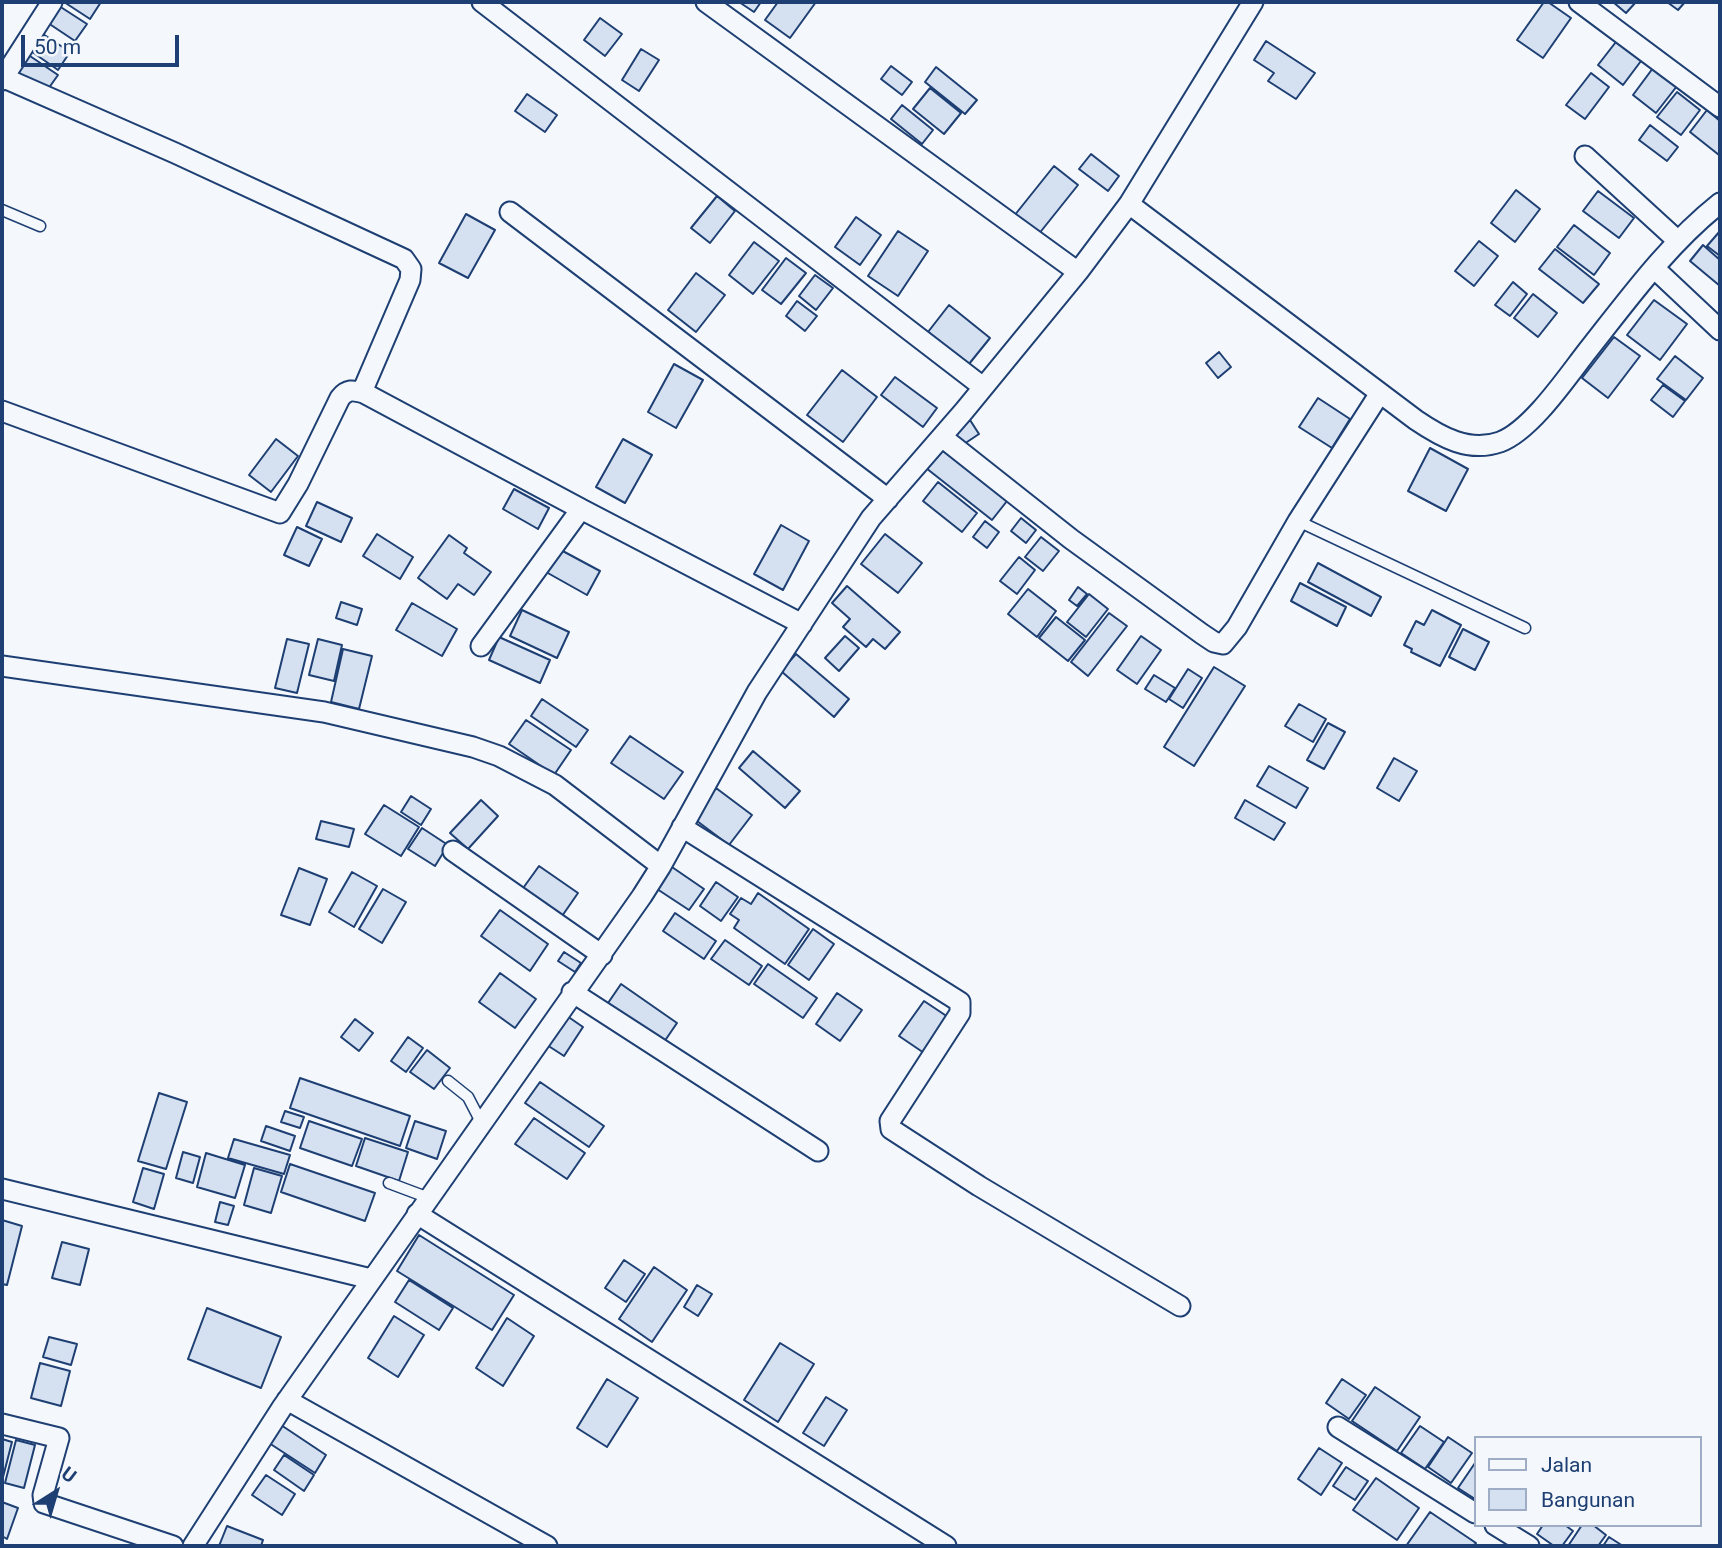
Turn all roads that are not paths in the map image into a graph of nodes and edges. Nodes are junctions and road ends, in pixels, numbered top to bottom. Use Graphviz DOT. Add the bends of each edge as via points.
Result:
graph roads {
  1 [pos="52,2"];
  2 [pos="482,2"];
  3 [pos="706,2"];
  4 [pos="1253,2"];
  5 [pos="1580,2"];
  6 [pos="2,78"];
  7 [pos="1720,107"];
  8 [pos="1585,156"];
  9 [pos="1720,203"];
  10 [pos="1129,204"];
  11 [pos="2,210"];
  12 [pos="510,212"];
  13 [pos="40,226"];
  14 [pos="1678,241"];
  15 [pos="1654,268"];
  16 [pos="1078,272"];
  17 [pos="1720,330"];
  18 [pos="983,387"];
  19 [pos="362,392"];
  20 [pos="1380,393"];
  21 [pos="2,411"];
  22 [pos="942,437"];
  23 [pos="888,499"];
  24 [pos="581,509"];
  25 [pos="1298,521"];
  26 [pos="802,624"];
  27 [pos="1525,628"];
  28 [pos="481,646"];
  29 [pos="2,666"];
  30 [pos="682,827"];
  31 [pos="453,851"];
  32 [pos="661,866"];
  33 [pos="602,955"];
  34 [pos="572,992"];
  35 [pos="448,1081"];
  36 [pos="481,1122"];
  37 [pos="818,1151"];
  38 [pos="389,1183"];
  39 [pos="2,1189"];
  40 [pos="429,1198"];
  41 [pos="417,1214"];
  42 [pos="371,1279"];
  43 [pos="1180,1306"];
  44 [pos="287,1400"];
  45 [pos="2,1424"];
  46 [pos="1338,1427"];
  47 [pos="1474,1512"];
  48 [pos="1498,1527"];
  49 [pos="173,1546"];
  50 [pos="192,1546"];
  51 [pos="547,1546"];
  52 [pos="946,1546"];
  53 [pos="1529,1546"];
  1 -- 6 [label="street"];
  2 -- 18 [label="street"];
  3 -- 16 [label="street"];
  4 -- 10 [label="street"];
  5 -- 7 [label="street"];
  6 -- 19 [label="street" via="404,260 411,270 410,280"];
  8 -- 14 [label="street"];
  9 -- 14 [label="street"];
  10 -- 16 [label="street"];
  10 -- 20 [label="street"];
  11 -- 13 [label="lane"];
  12 -- 23 [label="street"];
  14 -- 15 [label="street"];
  15 -- 17 [label="street"];
  15 -- 20 [label="street" via="1557,389 1519,432 1502,441 1477,445 1451,441"];
  16 -- 18 [label="street"];
  18 -- 22 [label="street"];
  19 -- 21 [label="street" via="347,391 340,398 280,513"];
  19 -- 24 [label="street"];
  20 -- 25 [label="street"];
  22 -- 23 [label="street"];
  22 -- 25 [label="street" via="1071,539 1219,644 1237,627"];
  23 -- 26 [label="street" via="870,518"];
  24 -- 26 [label="street"];
  24 -- 28 [label="street"];
  25 -- 27 [label="lane"];
  26 -- 30 [label="street" via="757,692"];
  29 -- 32 [label="street" via="324,712 473,747 555,785"];
  30 -- 32 [label="street"];
  30 -- 43 [label="street" via="960,1002 960,1013 894,1115 891,1129"];
  31 -- 33 [label="street"];
  32 -- 33 [label="street"];
  33 -- 34 [label="street"];
  34 -- 36 [label="street"];
  34 -- 37 [label="street"];
  35 -- 36 [label="lane" via="468,1097"];
  36 -- 40 [label="street"];
  38 -- 40 [label="lane"];
  39 -- 42 [label="street"];
  40 -- 41 [label="street"];
  41 -- 42 [label="street"];
  41 -- 52 [label="street"];
  42 -- 44 [label="street"];
  44 -- 50 [label="street"];
  44 -- 51 [label="street"];
  45 -- 49 [label="street" via="59,1438 44,1503"];
  46 -- 47 [label="street"];
  48 -- 53 [label="street"];
}
